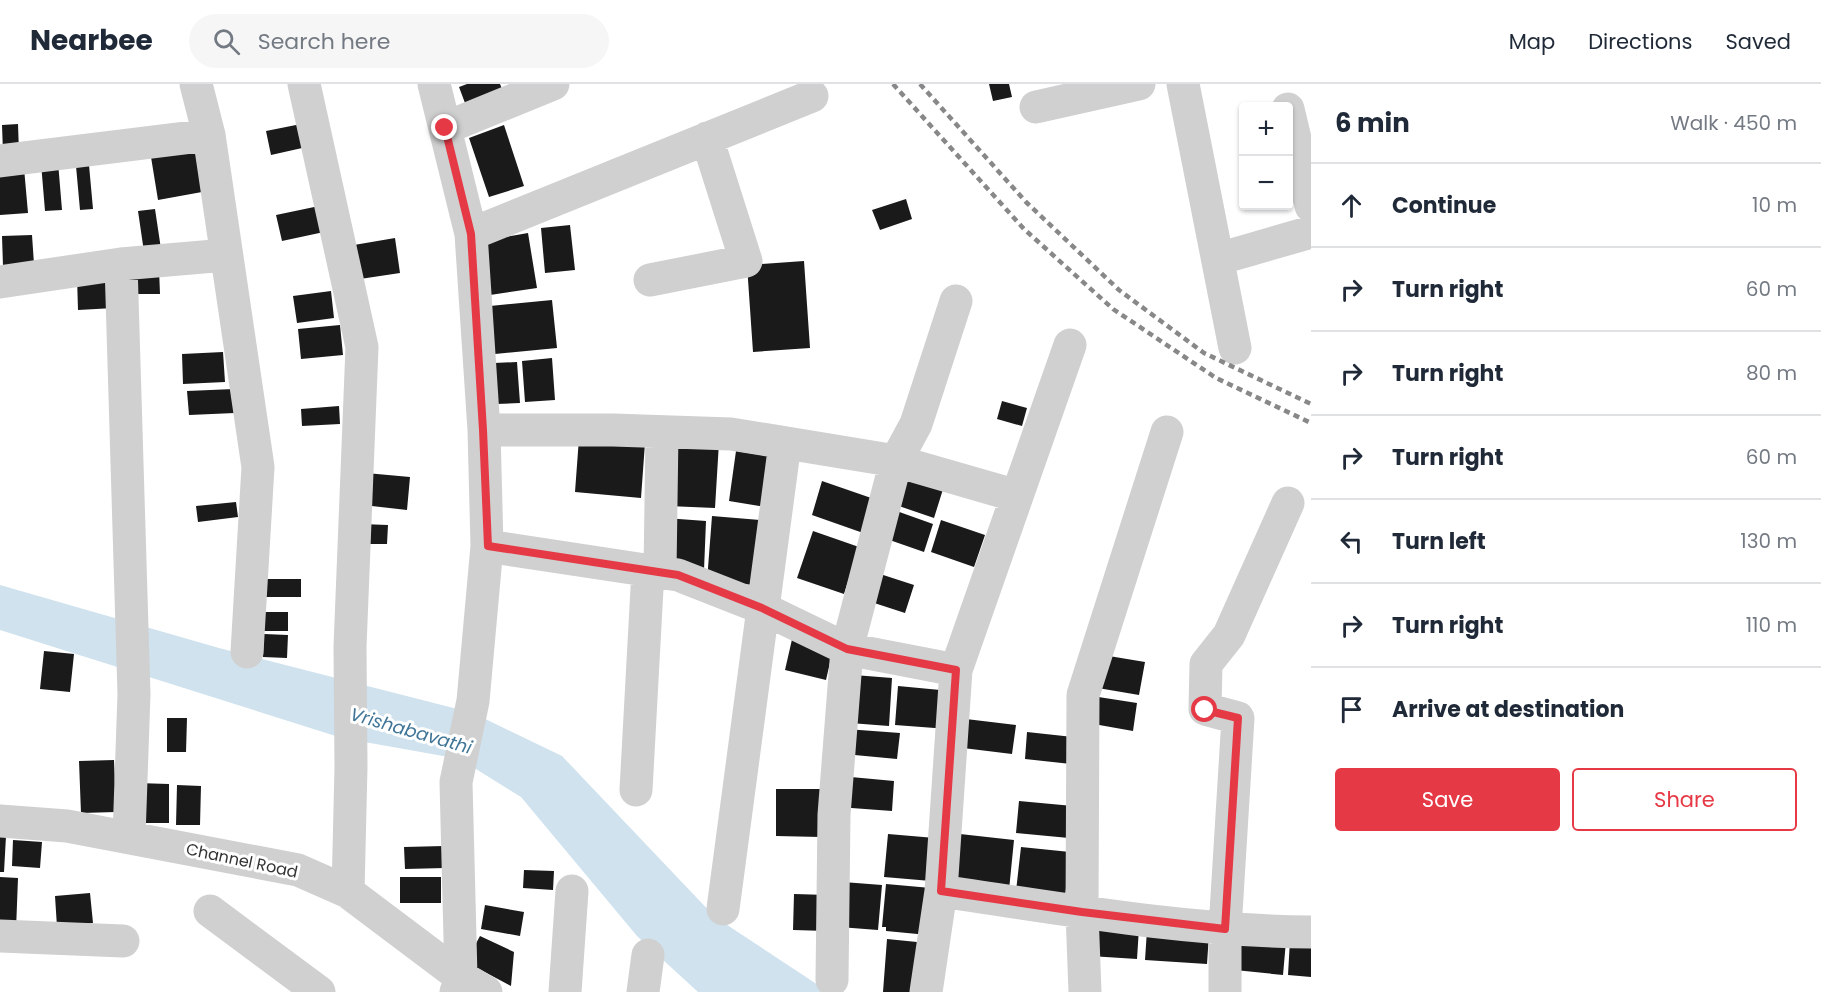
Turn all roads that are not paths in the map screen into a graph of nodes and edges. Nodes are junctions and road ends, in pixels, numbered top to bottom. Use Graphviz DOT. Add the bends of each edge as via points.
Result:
graph roads {
  1 [pos="196,84"];
  2 [pos="304,84"];
  3 [pos="434,84"];
  4 [pos="553,84"];
  5 [pos="1183,84"];
  6 [pos="1283,84"];
  7 [pos="1119,86"];
  8 [pos="812,96"];
  9 [pos="1287,102"];
  10 [pos="1036,107"];
  11 [pos="445,128"];
  12 [pos="1293,129"];
  13 [pos="209,135"];
  14 [pos="707,138"];
  15 [pos="0,161"];
  16 [pos="1311,206"];
  17 [pos="1311,232"];
  18 [pos="471,234"];
  19 [pos="226,255"];
  20 [pos="1218,259"];
  21 [pos="121,264"];
  22 [pos="650,280"];
  23 [pos="0,282"];
  24 [pos="956,301"];
  25 [pos="1070,345"];
  26 [pos="1235,348"];
  27 [pos="483,430"];
  28 [pos="662,432"];
  29 [pos="1167,432"];
  30 [pos="785,443"];
  31 [pos="896,461"];
  32 [pos="1017,496"];
  33 [pos="1288,503"];
  34 [pos="488,546"];
  35 [pos="654,571"];
  36 [pos="762,608"];
  37 [pos="847,649"];
  38 [pos="247,652"];
  39 [pos="956,670"];
  40 [pos="636,790"];
  41 [pos="0,821"];
  42 [pos="129,837"];
  43 [pos="572,891"];
  44 [pos="941,891"];
  45 [pos="348,892"];
  46 [pos="723,909"];
  47 [pos="210,911"];
  48 [pos="1082,912"];
  49 [pos="1225,929"];
  50 [pos="1311,932"];
  51 [pos="0,936"];
  52 [pos="123,941"];
  53 [pos="648,955"];
  54 [pos="832,980"];
  55 [pos="468,987"];
  56 [pos="319,992"];
  57 [pos="564,992"];
  58 [pos="643,992"];
  59 [pos="926,992"];
  60 [pos="1085,992"];
  61 [pos="1225,992"];
  1 -- 13 [label="street"];
  2 -- 45 [label="street" via="362,347 350,647"];
  3 -- 11 [label="street"];
  4 -- 11 [label="street"];
  5 -- 20 [label="street"];
  6 -- 9 [label="street"];
  7 -- 10 [label="street"];
  8 -- 14 [label="street"];
  11 -- 18 [label="street"];
  12 -- 16 [label="street"];
  13 -- 15 [label="street"];
  13 -- 19 [label="street"];
  14 -- 18 [label="street"];
  14 -- 22 [label="street" via="746,261"];
  17 -- 20 [label="street"];
  18 -- 27 [label="street"];
  19 -- 21 [label="street"];
  19 -- 38 [label="street" via="258,467"];
  20 -- 26 [label="street"];
  21 -- 23 [label="street"];
  21 -- 42 [label="street" via="134,694"];
  24 -- 31 [label="street" via="916,424"];
  25 -- 32 [label="street"];
  27 -- 28 [label="street"];
  27 -- 34 [label="street"];
  28 -- 30 [label="street" via="731,434"];
  28 -- 35 [label="street"];
  29 -- 48 [label="street" via="1083,695"];
  30 -- 31 [label="street"];
  30 -- 36 [label="street"];
  31 -- 32 [label="street"];
  31 -- 37 [label="street"];
  32 -- 39 [label="street"];
  33 -- 49 [label="street" via="1229,635 1206,664 1205,710 1238,718"];
  34 -- 35 [label="street"];
  34 -- 55 [label="street" via="473,700 456,782"];
  35 -- 36 [label="street" via="678,575"];
  35 -- 40 [label="street"];
  36 -- 37 [label="street"];
  36 -- 46 [label="street"];
  37 -- 39 [label="street"];
  37 -- 54 [label="street" via="834,815"];
  39 -- 44 [label="street"];
  41 -- 42 [label="street, Channel Road" via="67,826"];
  42 -- 45 [label="street, Channel Road" via="298,870"];
  43 -- 57 [label="street"];
  44 -- 48 [label="street"];
  44 -- 59 [label="street"];
  45 -- 55 [label="street, Channel Road"];
  47 -- 56 [label="street"];
  48 -- 49 [label="street"];
  48 -- 60 [label="street"];
  49 -- 50 [label="street"];
  49 -- 61 [label="street"];
  51 -- 52 [label="street"];
  53 -- 58 [label="street"];
}
